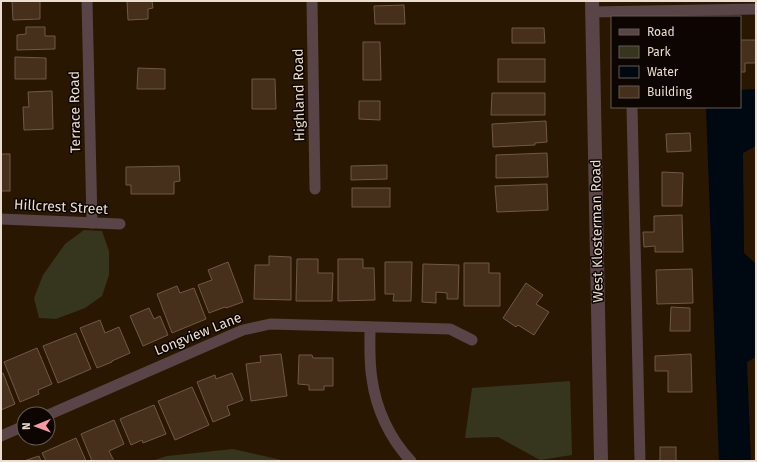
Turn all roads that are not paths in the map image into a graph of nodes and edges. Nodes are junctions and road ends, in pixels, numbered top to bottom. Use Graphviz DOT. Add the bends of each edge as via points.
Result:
graph roads {
  1 [pos="87,1"];
  2 [pos="312,1"];
  3 [pos="592,7"];
  4 [pos="756,9"];
  5 [pos="630,14"];
  6 [pos="632,108"];
  7 [pos="316,189"];
  8 [pos="1,219"];
  9 [pos="92,223"];
  10 [pos="120,224"];
  11 [pos="370,327"];
  12 [pos="472,340"];
  13 [pos="56,412"];
  14 [pos="16,429"];
  15 [pos="1,436"];
  16 [pos="411,461"];
  17 [pos="601,461"];
  18 [pos="640,461"];
  1 -- 9 [label="street, Terrace Road"];
  2 -- 7 [label="street, Highland Road"];
  3 -- 5 [label="street"];
  3 -- 17 [label="street, West Klosterman Road"];
  4 -- 5 [label="street"];
  6 -- 18 [label="street"];
  8 -- 9 [label="street, Hillcrest Street"];
  9 -- 10 [label="street, Hillcrest Street"];
  11 -- 12 [label="street, Longview Lane" via="450,329"];
  11 -- 13 [label="street, Longview Lane" via="270,324 243,330"];
  11 -- 16 [label="street" via="370,368 377,402 393,438"];
  14 -- 15 [label="street"];
}
